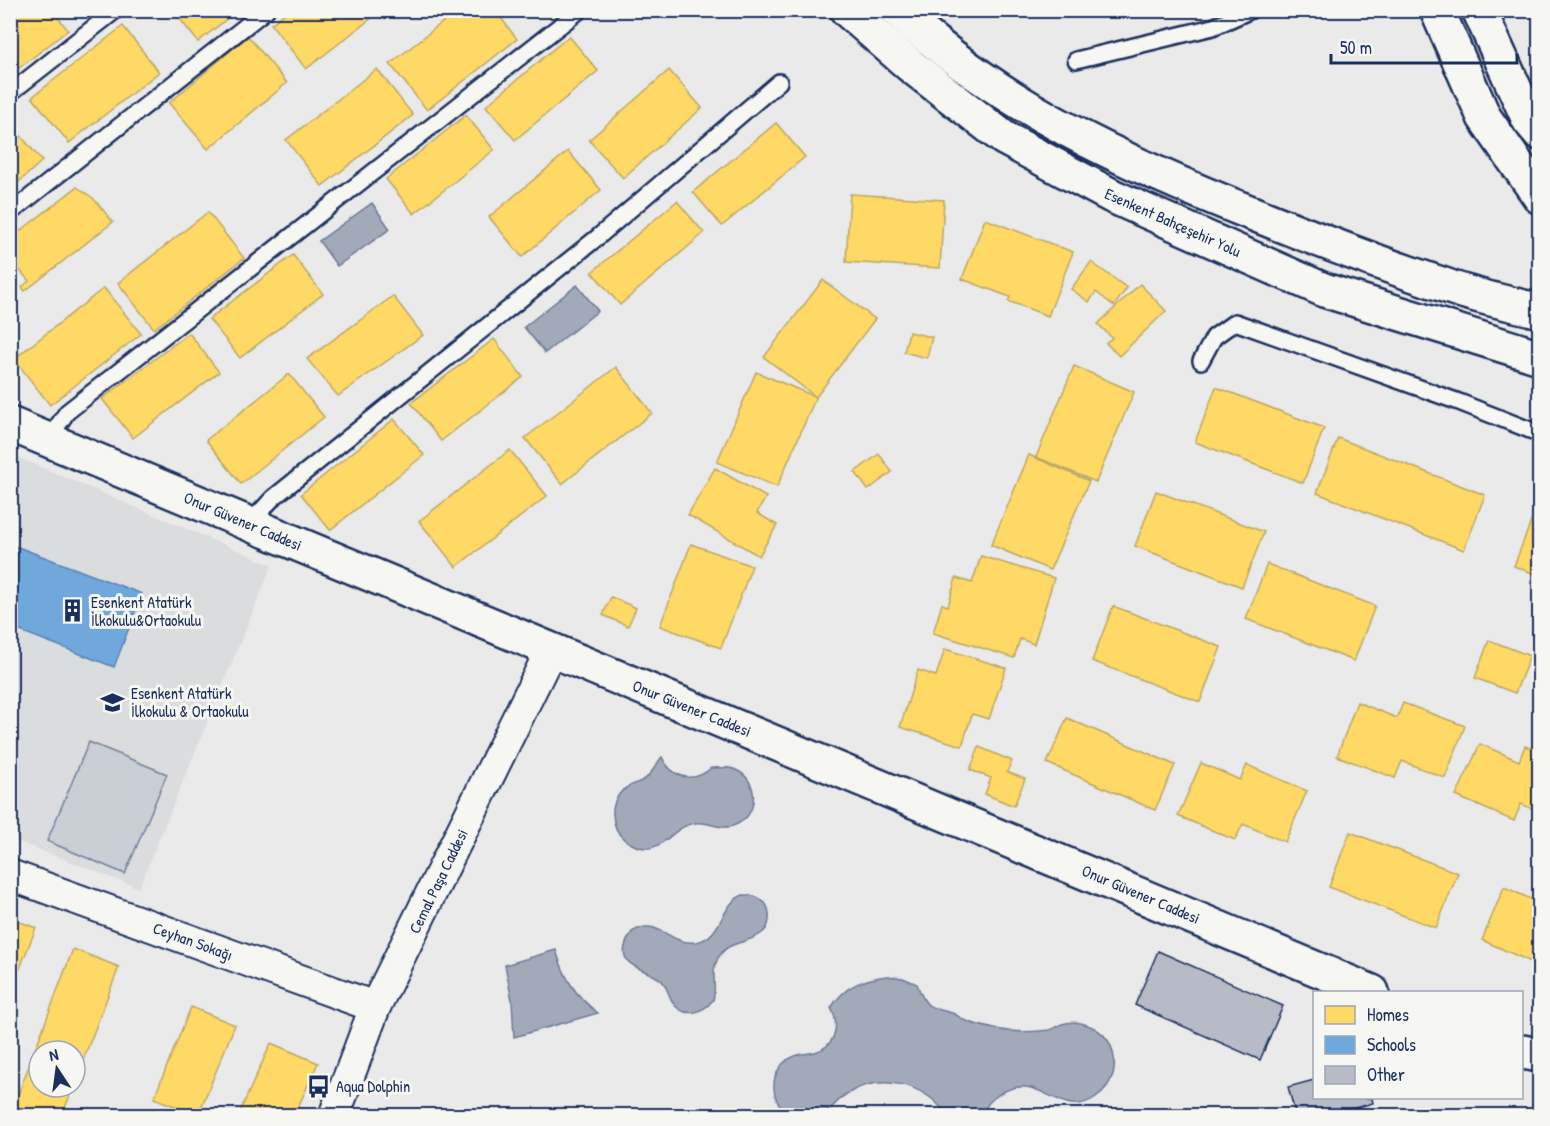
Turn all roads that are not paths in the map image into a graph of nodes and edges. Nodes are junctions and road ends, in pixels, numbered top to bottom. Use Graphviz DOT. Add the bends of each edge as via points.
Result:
graph roads {
  1 [pos="116,10"];
  2 [pos="266,10"];
  3 [pos="580,10"];
  4 [pos="847,10"];
  5 [pos="897,10"];
  6 [pos="1251,10"];
  7 [pos="1437,10"];
  8 [pos="1479,10"];
  9 [pos="1076,60"];
  10 [pos="779,82"];
  11 [pos="10,93"];
  12 [pos="1539,133"];
  13 [pos="1539,197"];
  14 [pos="10,213"];
  15 [pos="1539,311"];
  16 [pos="1539,357"];
  17 [pos="1201,361"];
  18 [pos="10,424"];
  19 [pos="1539,434"];
  20 [pos="48,440"];
  21 [pos="249,524"];
  22 [pos="551,650"];
  23 [pos="10,875"];
  24 [pos="1367,991"];
  25 [pos="375,1007"];
  26 [pos="1523,1052"];
  27 [pos="1539,1055"];
  28 [pos="334,1116"];
  1 -- 11 [label="lane"];
  2 -- 14 [label="lane"];
  3 -- 20 [label="lane" via="68,412"];
  4 -- 16 [label="main road, Esenkent Bahçeşehir Yolu" via="1004,138 1112,196 1324,290"];
  5 -- 15 [label="main road" via="987,83 1066,131 1197,192 1295,230 1449,287"];
  6 -- 9 [label="lane" via="1213,27"];
  7 -- 13 [label="main road" via="1484,117"];
  8 -- 12 [label="main road" via="1529,120"];
  10 -- 21 [label="lane" via="598,237 273,498"];
  17 -- 19 [label="lane" via="1214,337 1235,322"];
  18 -- 20 [label="main road, Onur Güvener Caddesi"];
  20 -- 21 [label="main road, Onur Güvener Caddesi"];
  21 -- 22 [label="main road, Onur Güvener Caddesi"];
  22 -- 24 [label="main road, Onur Güvener Caddesi" via="976,824"];
  22 -- 25 [label="street, Cemal Paşa Caddesi"];
  23 -- 25 [label="street, Ceyhan Sokağı"];
  25 -- 28 [label="street, Cemal Paşa Caddesi"];
  26 -- 27 [label="main road"];
}
